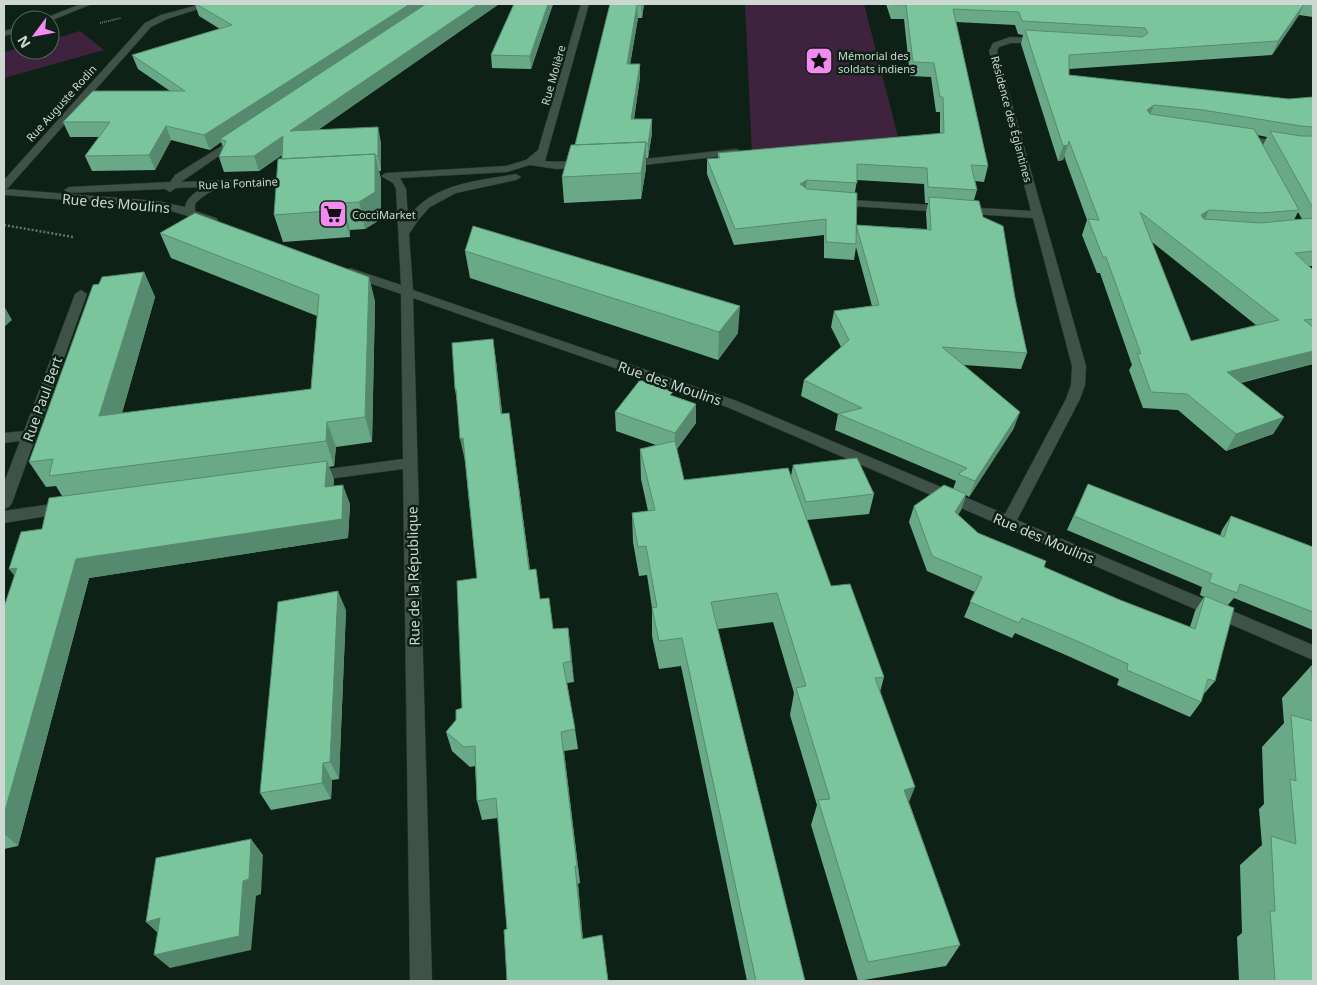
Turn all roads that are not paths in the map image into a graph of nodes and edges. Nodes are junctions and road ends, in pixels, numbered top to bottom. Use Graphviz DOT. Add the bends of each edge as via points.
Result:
graph roads {
  1 [pos="88,4"];
  2 [pos="210,4"];
  3 [pos="585,4"];
  4 [pos="60,14"];
  5 [pos="1053,41"];
  6 [pos="250,130"];
  7 [pos="1313,146"];
  8 [pos="742,151"];
  9 [pos="1261,156"];
  10 [pos="535,163"];
  11 [pos="613,164"];
  12 [pos="594,165"];
  13 [pos="303,180"];
  14 [pos="218,184"];
  15 [pos="4,186"];
  16 [pos="171,186"];
  17 [pos="4,192"];
  18 [pos="824,202"];
  19 [pos="179,209"];
  20 [pos="190,212"];
  21 [pos="1038,215"];
  22 [pos="226,226"];
  23 [pos="404,233"];
  24 [pos="342,269"];
  25 [pos="406,292"];
  26 [pos="81,294"];
  27 [pos="29,435"];
  28 [pos="4,438"];
  29 [pos="411,463"];
  30 [pos="295,478"];
  31 [pos="4,503"];
  32 [pos="81,506"];
  33 [pos="4,517"];
  34 [pos="1008,523"];
  35 [pos="1313,652"];
  36 [pos="421,981"];
  1 -- 4 [label="street"];
  2 -- 15 [label="street, Rue Auguste Rodin" via="148,25"];
  3 -- 10 [label="street, Rue Molière" via="542,152"];
  5 -- 21 [label="street, Résidence des Églantines" via="1010,40 993,48"];
  6 -- 16 [label="street"];
  7 -- 9 [label="street" via="1247,139"];
  8 -- 11 [label="street" via="666,162"];
  10 -- 12 [label="street"];
  10 -- 23 [label="street" via="531,172 471,184 444,194 422,209"];
  10 -- 23 [label="street, Rue de la République" via="499,170 384,176 397,181 400,186"];
  13 -- 14 [label="street, Rue la Fontaine"];
  14 -- 16 [label="street, Rue la Fontaine"];
  14 -- 20 [label="street" via="197,196 190,204"];
  16 -- 17 [label="street, Rue la Fontaine"];
  16 -- 19 [label="street" via="170,201"];
  17 -- 19 [label="street, Rue des Moulins" via="140,202"];
  18 -- 21 [label="street"];
  19 -- 20 [label="street, Rue des Moulins"];
  20 -- 22 [label="street, Rue des Moulins"];
  21 -- 34 [label="street, Résidence des Églantines" via="1078,366 1078,385 1074,399"];
  23 -- 25 [label="street, Rue de la République"];
  24 -- 25 [label="street, Rue des Moulins"];
  25 -- 29 [label="street, Rue de la République"];
  25 -- 34 [label="street, Rue des Moulins" via="732,404"];
  26 -- 27 [label="street, Rue Paul Bert"];
  27 -- 28 [label="street"];
  27 -- 31 [label="street, Rue Paul Bert"];
  29 -- 30 [label="street"];
  29 -- 36 [label="street, Rue de la République"];
  32 -- 33 [label="street"];
  34 -- 35 [label="street, Rue des Moulins"];
}
